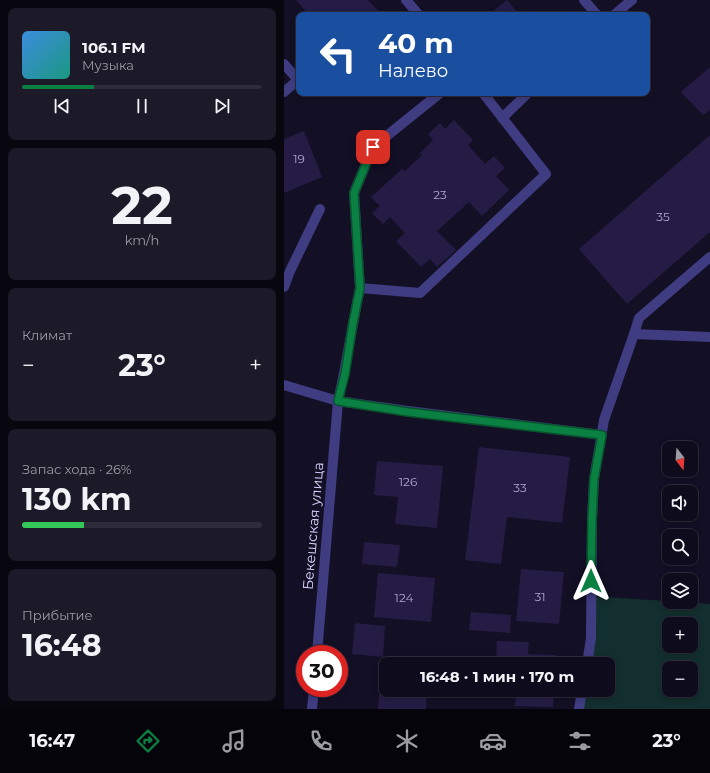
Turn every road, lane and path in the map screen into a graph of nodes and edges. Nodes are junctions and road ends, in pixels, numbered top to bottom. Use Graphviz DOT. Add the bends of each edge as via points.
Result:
graph roads {
  1 [pos="406,0"];
  2 [pos="584,0"];
  3 [pos="632,0"];
  4 [pos="416,12"];
  5 [pos="594,12"];
  6 [pos="618,12"];
  7 [pos="284,64"];
  8 [pos="296,78"];
  9 [pos="296,82"];
  10 [pos="284,92"];
  11 [pos="436,96"];
  12 [pos="485,96"];
  13 [pos="525,96"];
  14 [pos="502,118"];
  15 [pos="320,209"];
  16 [pos="710,257"];
  17 [pos="284,287"];
  18 [pos="360,288"];
  19 [pos="634,334"];
  20 [pos="710,337"];
  21 [pos="284,385"];
  22 [pos="338,401"];
  23 [pos="602,435"];
  24 [pos="317,645"];
  25 [pos="588,657"];
  26 [pos="313,697"];
  27 [pos="581,697"];
  28 [pos="312,709"];
  29 [pos="580,709"];
  1 -- 4 [label="street"];
  2 -- 5 [label="street"];
  3 -- 6 [label="street"];
  7 -- 8 [label="street"];
  9 -- 10 [label="street"];
  11 -- 18 [label="street, Бекешская улица" via="373,147 354,193"];
  12 -- 14 [label="street"];
  13 -- 14 [label="street"];
  14 -- 18 [label="street" via="546,174 420,294"];
  15 -- 17 [label="street"];
  16 -- 19 [label="street" via="639,318"];
  18 -- 22 [label="street, Бекешская улица"];
  19 -- 20 [label="street"];
  19 -- 23 [label="street" via="604,420"];
  21 -- 22 [label="street"];
  22 -- 23 [label="street"];
  22 -- 24 [label="street, Бекешская улица"];
  23 -- 25 [label="street" via="594,486 591,638"];
  26 -- 28 [label="street"];
  27 -- 29 [label="street"];
}
